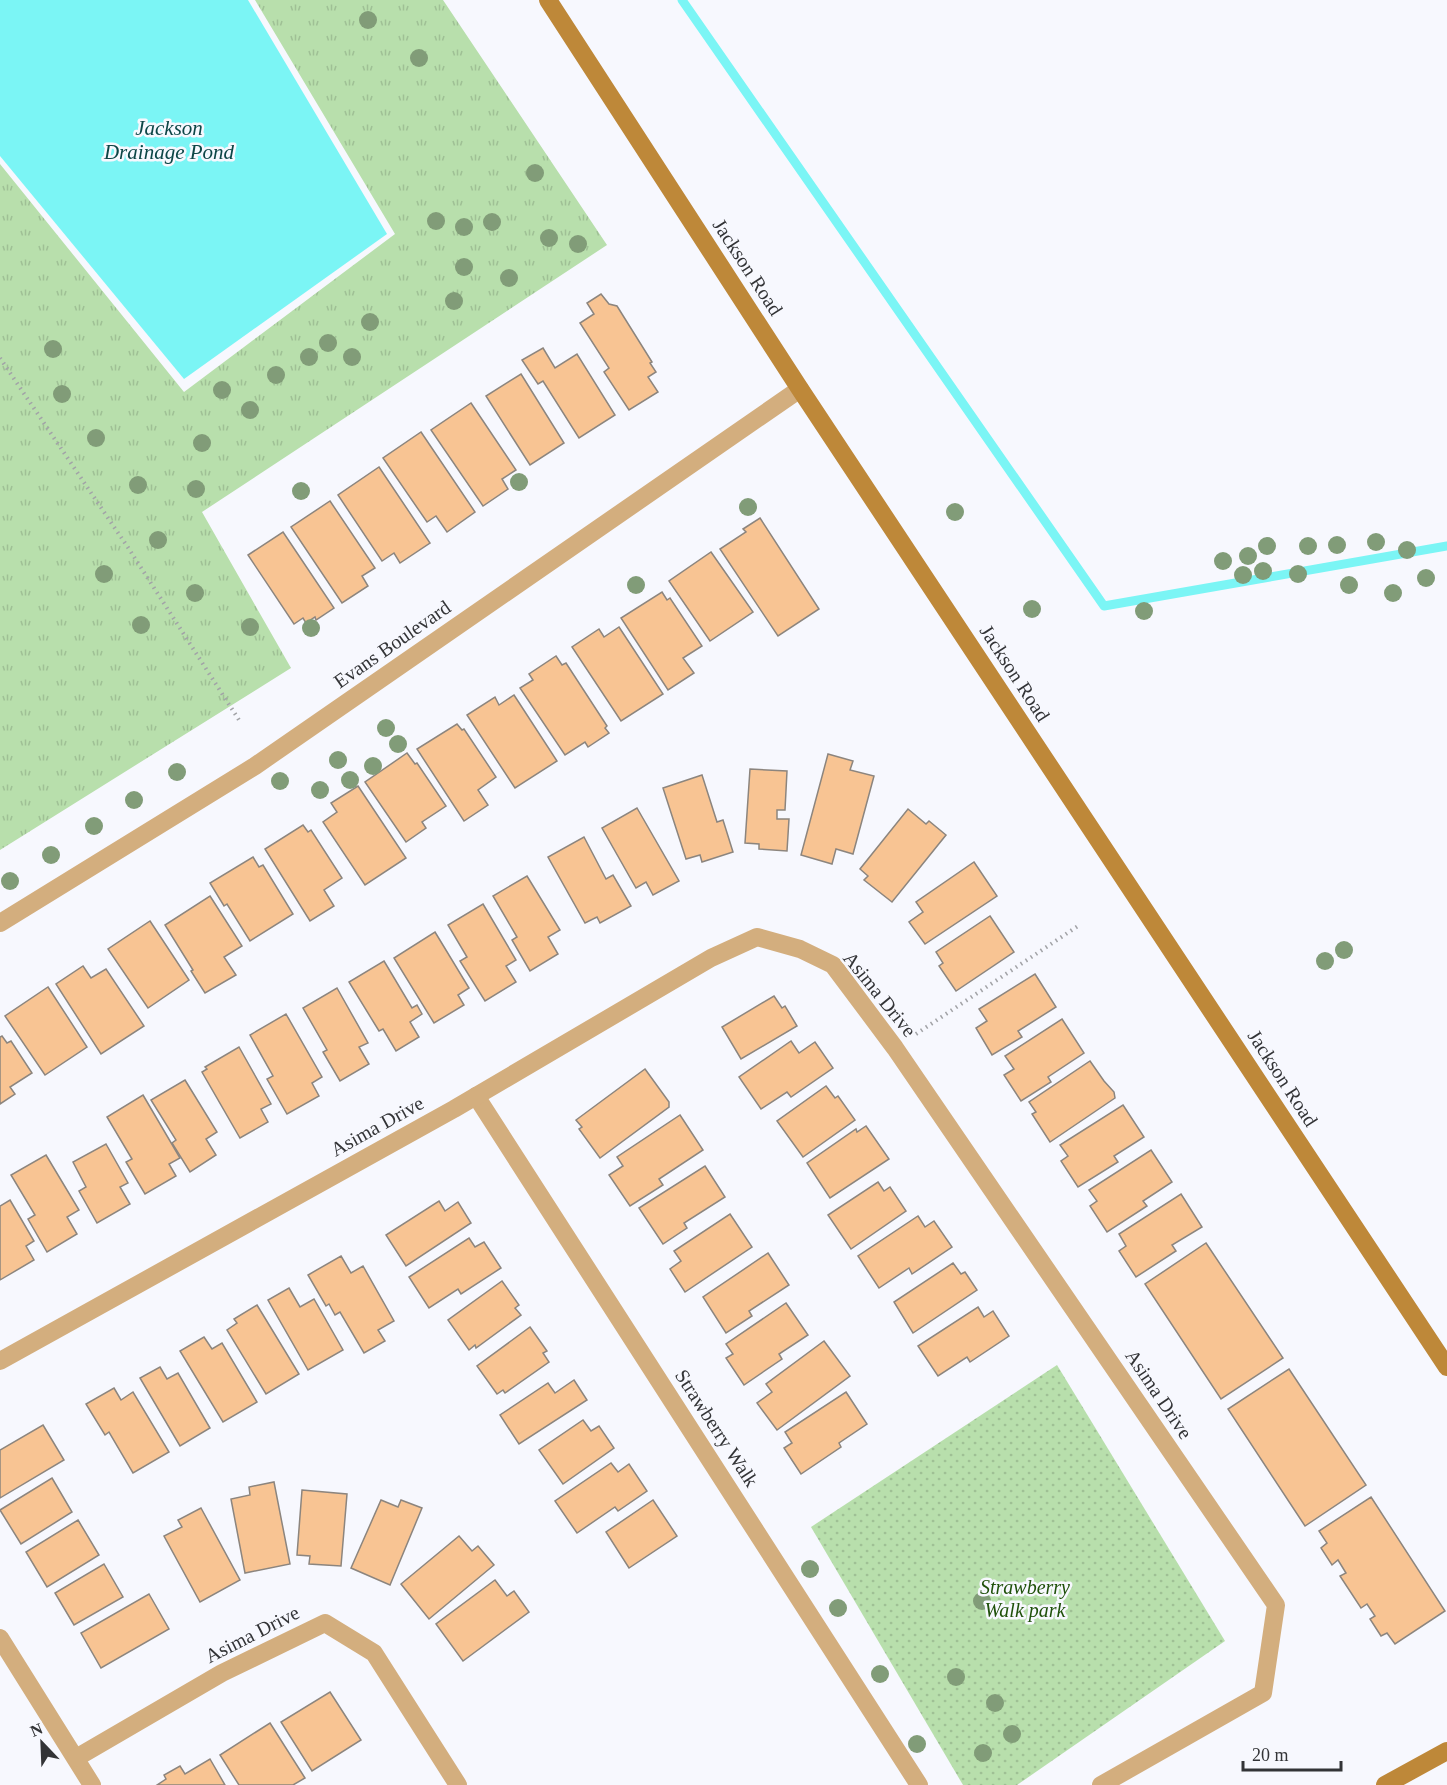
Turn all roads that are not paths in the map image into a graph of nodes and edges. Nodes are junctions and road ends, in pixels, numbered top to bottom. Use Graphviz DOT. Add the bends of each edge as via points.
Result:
graph roads {
  1 [pos="548,0"];
  2 [pos="800,389"];
  3 [pos="0,923"];
  4 [pos="476,1096"];
  5 [pos="0,1361"];
  6 [pos="1447,1367"];
  7 [pos="0,1638"];
  8 [pos="1447,1751"];
  9 [pos="76,1758"];
  10 [pos="92,1785"];
  11 [pos="458,1785"];
  12 [pos="919,1785"];
  13 [pos="1101,1785"];
  14 [pos="1385,1785"];
  1 -- 2 [label="main road, Jackson Road"];
  2 -- 3 [label="street, Evans Boulevard" via="255,766"];
  2 -- 6 [label="main road, Jackson Road"];
  4 -- 5 [label="street, Asima Drive"];
  4 -- 12 [label="street, Strawberry Walk"];
  4 -- 13 [label="street, Asima Drive" via="711,958 757,937 800,949 832,965 895,1048 1276,1605 1263,1693"];
  7 -- 9 [label="street"];
  8 -- 14 [label="main road"];
  9 -- 10 [label="street"];
  9 -- 11 [label="street, Asima Drive" via="222,1673 325,1623 374,1653"];
}
